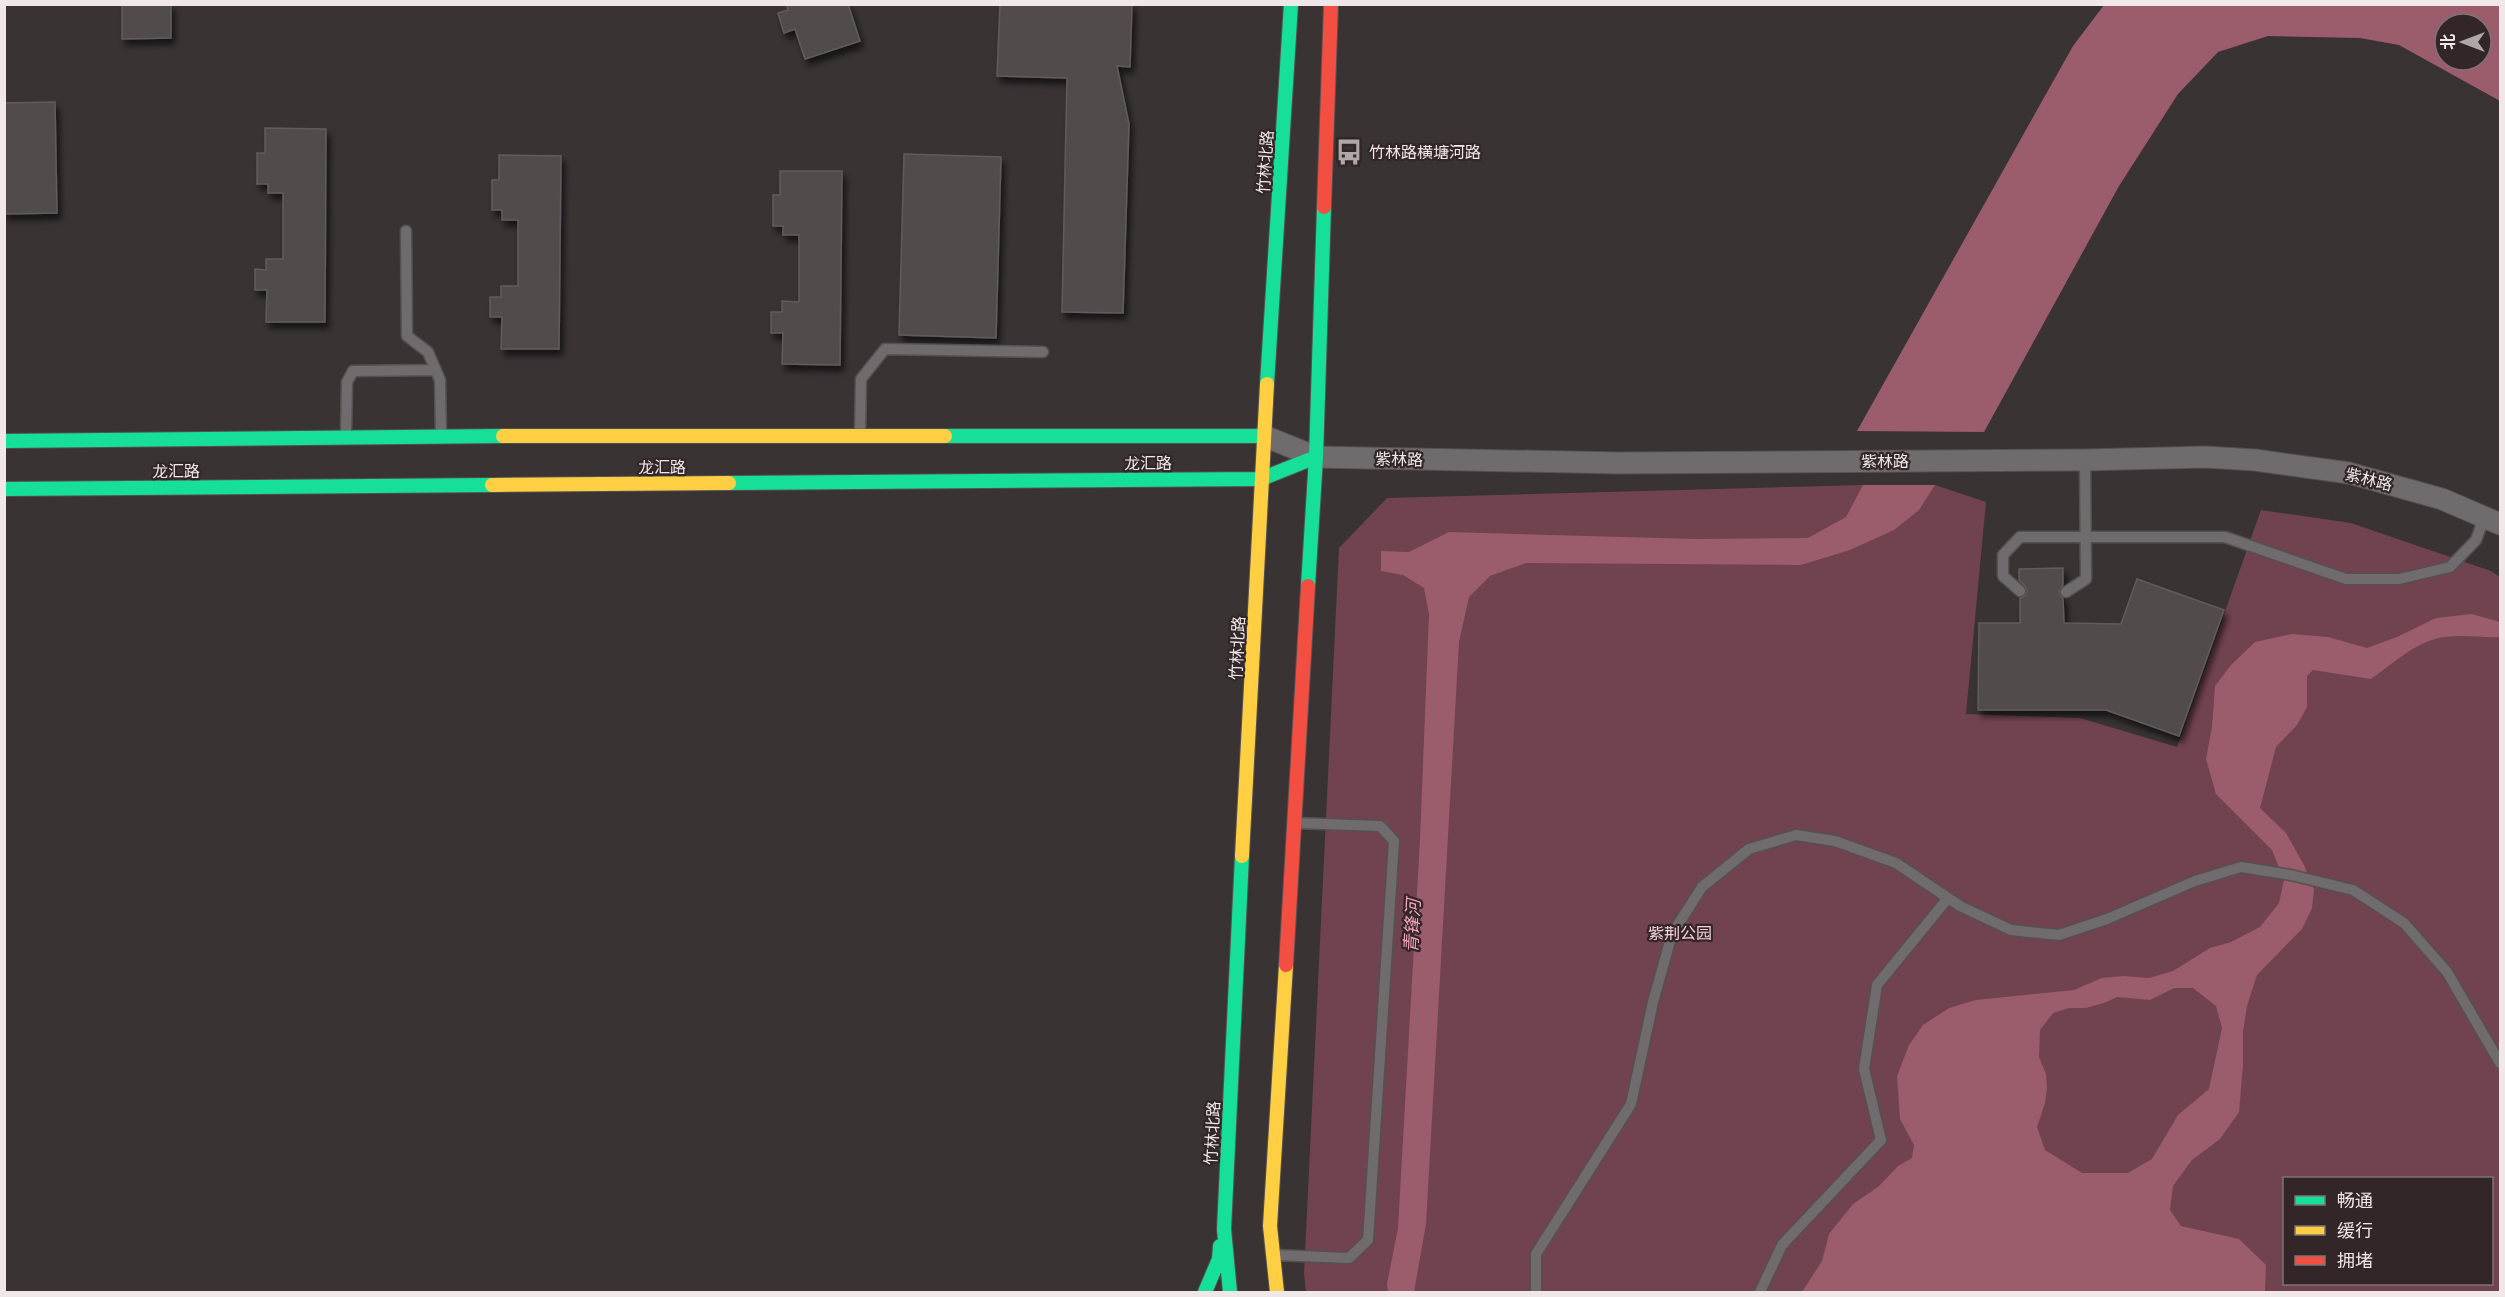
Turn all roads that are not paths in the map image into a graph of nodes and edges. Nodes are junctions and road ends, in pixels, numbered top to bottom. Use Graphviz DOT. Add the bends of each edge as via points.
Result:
graph roads {
  1 [pos="1291,4"];
  2 [pos="1331,4"];
  3 [pos="406,231"];
  4 [pos="1043,352"];
  5 [pos="436,370"];
  6 [pos="346,436"];
  7 [pos="441,436"];
  8 [pos="860,436"];
  9 [pos="1264,436"];
  10 [pos="4,441"];
  11 [pos="1316,457"];
  12 [pos="2085,460"];
  13 [pos="1262,479"];
  14 [pos="4,489"];
  15 [pos="2492,521"];
  16 [pos="2086,536"];
  17 [pos="2019,591"];
  18 [pos="2066,592"];
  19 [pos="1294,823"];
  20 [pos="1948,898"];
  21 [pos="2500,1063"];
  22 [pos="1230,1118"];
  23 [pos="1273,1255"];
  24 [pos="1205,1293"];
  25 [pos="1230,1293"];
  26 [pos="1277,1293"];
  27 [pos="1536,1293"];
  28 [pos="1760,1293"];
  1 -- 9 [label="main road, 竹林北路"];
  2 -- 11 [label="main road"];
  3 -- 5 [label="lane" via="407,336 428,352"];
  4 -- 8 [label="lane" via="885,349 861,379"];
  5 -- 6 [label="lane" via="352,371 347,382"];
  5 -- 7 [label="lane" via="440,380"];
  6 -- 7 [label="main road, 龙汇路"];
  6 -- 10 [label="main road, 龙汇路"];
  7 -- 8 [label="main road, 龙汇路"];
  8 -- 9 [label="main road, 龙汇路"];
  9 -- 11 [label="street, 紫林路"];
  9 -- 13 [label="main road, 竹林北路"];
  11 -- 12 [label="street, 紫林路" via="1619,463"];
  11 -- 13 [label="main road, 龙汇路"];
  11 -- 19 [label="main road"];
  12 -- 15 [label="street, 紫林路" via="2205,457 2349,473 2442,499"];
  12 -- 16 [label="lane"];
  13 -- 14 [label="main road, 龙汇路"];
  13 -- 22 [label="main road, 竹林北路"];
  15 -- 16 [label="lane" via="2450,567 2399,579 2346,579 2225,537"];
  16 -- 17 [label="lane" via="2020,537 2003,555 2002,576"];
  16 -- 18 [label="lane" via="2086,579"];
  19 -- 23 [label="main road" via="1270,1226"];
  19 -- 23 [label="lane" via="1380,826 1394,841 1368,1240 1349,1258"];
  20 -- 21 [label="lane" via="2011,930 2059,935 2241,867 2353,890 2404,923 2447,972"];
  20 -- 27 [label="lane" via="1896,862 1835,841 1796,835 1749,849 1702,887 1672,934 1631,1104 1536,1254"];
  20 -- 28 [label="lane" via="1877,985 1864,1069 1881,1140 1782,1245"];
  22 -- 24 [label="main road" via="1219,1259"];
  22 -- 25 [label="main road, 竹林北路" via="1224,1228"];
  23 -- 26 [label="main road"];
}
